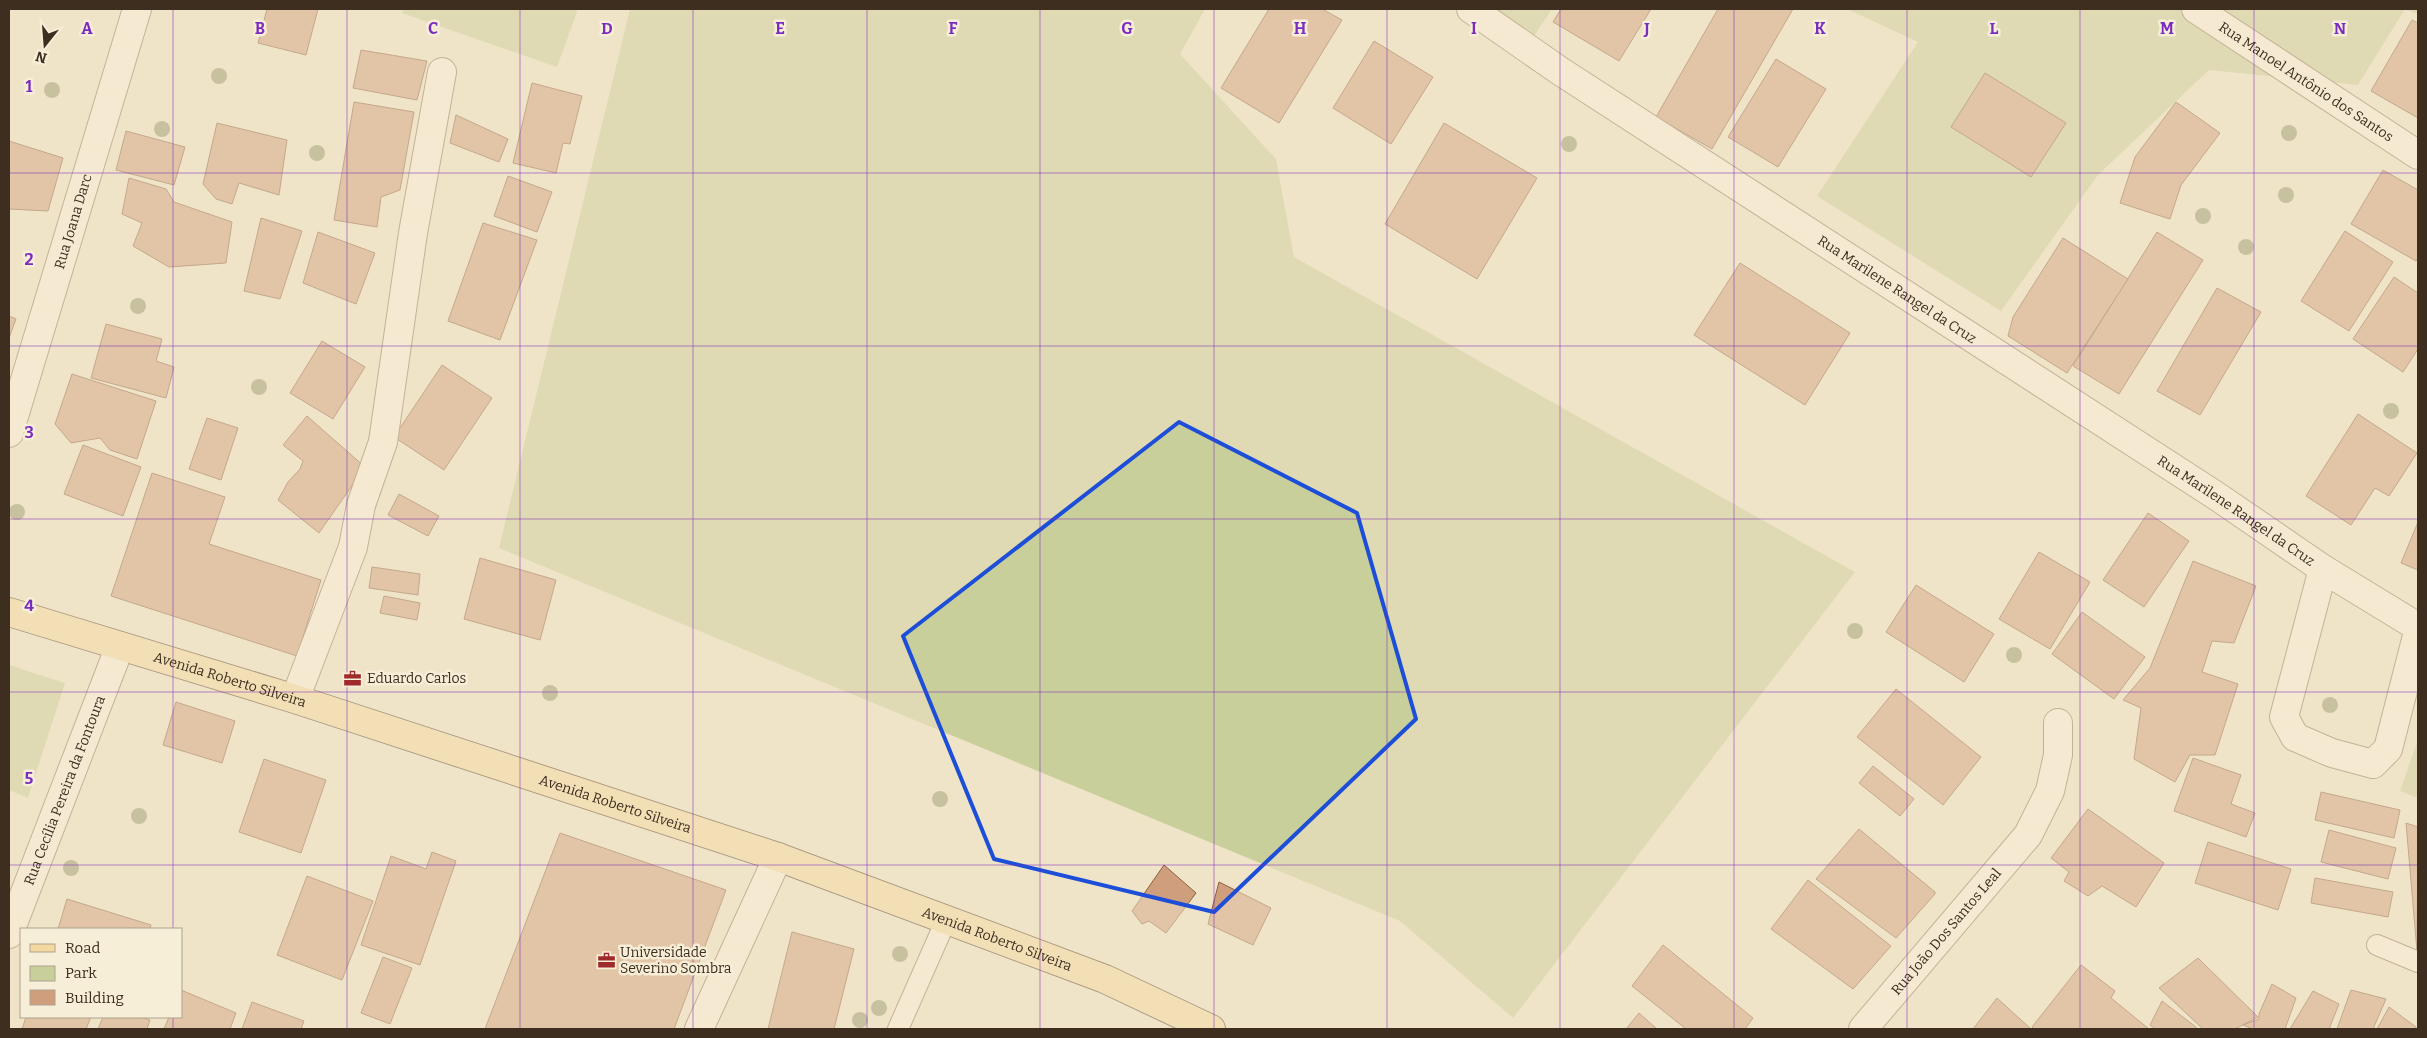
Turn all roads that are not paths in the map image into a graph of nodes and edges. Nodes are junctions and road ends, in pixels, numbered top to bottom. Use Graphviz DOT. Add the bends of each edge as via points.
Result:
graph roads {
  1 [pos="137,9"];
  2 [pos="1471,9"];
  3 [pos="2196,9"];
  4 [pos="442,72"];
  5 [pos="2418,155"];
  6 [pos="9,433"];
  7 [pos="2323,569"];
  8 [pos="9,612"];
  9 [pos="2418,627"];
  10 [pos="2418,632"];
  11 [pos="120,646"];
  12 [pos="295,699"];
  13 [pos="2058,723"];
  14 [pos="778,856"];
  15 [pos="947,918"];
  16 [pos="9,934"];
  17 [pos="2377,945"];
  18 [pos="2418,962"];
  19 [pos="699,1029"];
  20 [pos="898,1029"];
  21 [pos="1211,1029"];
  22 [pos="1863,1029"];
  1 -- 6 [label="street, Rua Joana Darc"];
  2 -- 7 [label="street, Rua Marilene Rangel da Cruz" via="1560,71 2218,497"];
  3 -- 5 [label="street, Rua Manoel Antônio dos Santos"];
  4 -- 12 [label="street" via="413,233 383,442 361,505 353,547"];
  7 -- 9 [label="street, Rua Marilene Rangel da Cruz"];
  7 -- 10 [label="street, Rua Marilene Rangel da Cruz" via="2284,717 2295,737 2332,753 2373,764 2388,749"];
  8 -- 11 [label="main road, Avenida Roberto Silveira"];
  11 -- 12 [label="main road, Avenida Roberto Silveira"];
  11 -- 16 [label="street, Rua Cecília Pereira da Fontoura"];
  12 -- 14 [label="main road, Avenida Roberto Silveira"];
  13 -- 22 [label="street, Rua João Dos Santos Leal" via="2058,755 2050,791 2028,835"];
  14 -- 15 [label="main road, Avenida Roberto Silveira"];
  14 -- 19 [label="street"];
  15 -- 20 [label="lane"];
  15 -- 21 [label="main road, Avenida Roberto Silveira" via="1105,979"];
  17 -- 18 [label="lane"];
}
